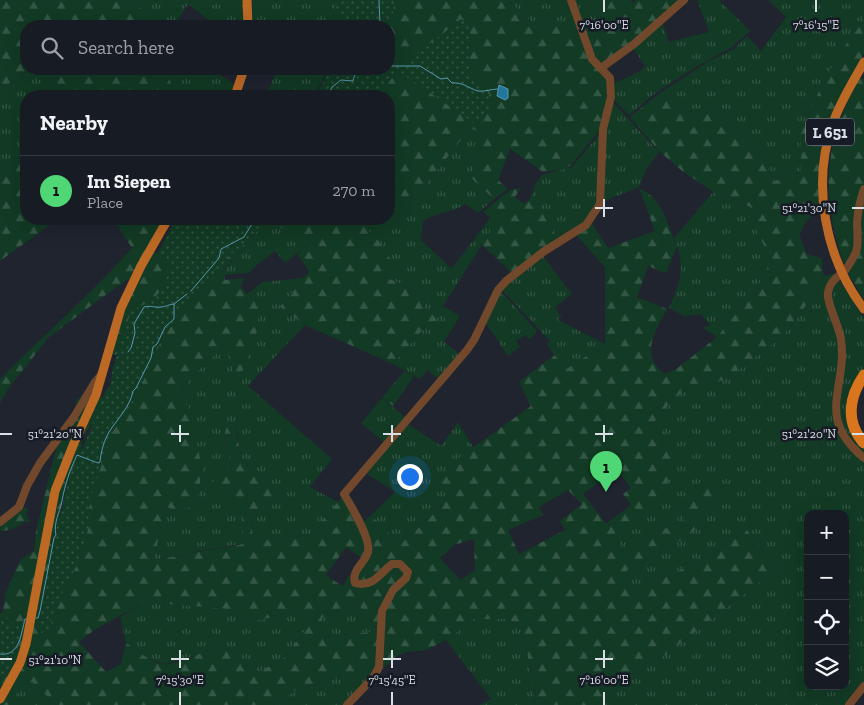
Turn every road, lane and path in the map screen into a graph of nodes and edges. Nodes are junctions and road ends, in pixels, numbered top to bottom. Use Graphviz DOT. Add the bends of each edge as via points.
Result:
graph roads {
  1 [pos="247,0"];
  2 [pos="571,0"];
  3 [pos="684,0"];
  4 [pos="248,20"];
  5 [pos="864,62"];
  6 [pos="601,68"];
  7 [pos="242,75"];
  8 [pos="237,90"];
  9 [pos="864,189"];
  10 [pos="165,225"];
  11 [pos="842,272"];
  12 [pos="864,309"];
  13 [pos="102,374"];
  14 [pos="864,376"];
  15 [pos="864,389"];
  16 [pos="864,432"];
  17 [pos="864,443"];
  18 [pos="864,458"];
  19 [pos="0,522"];
  20 [pos="864,686"];
  21 [pos="0,699"];
  22 [pos="347,705"];
  23 [pos="849,705"];
  1 -- 4 [label="main road"];
  2 -- 6 [label="street" via="592,59"];
  3 -- 6 [label="street"];
  5 -- 11 [label="main road, L 651" via="835,118 823,163 826,221"];
  6 -- 22 [label="street" via="610,78 610,97 603,129 598,209 586,225 543,252 506,281 498,290 467,350 344,494 368,542 368,552 354,574 355,583 367,584 376,580 392,564 400,564 408,572 382,611 379,667"];
  7 -- 8 [label="main road"];
  9 -- 11 [label="street" via="859,203 857,249"];
  10 -- 13 [label="main road" via="128,293"];
  11 -- 12 [label="main road, L 651"];
  11 -- 18 [label="street" via="831,283 828,294 837,322 842,357 836,415 844,436"];
  13 -- 19 [label="street" via="40,463 20,507"];
  13 -- 21 [label="main road" via="55,491 26,644"];
  14 -- 17 [label="highway" via="854,392 850,412 854,427"];
  15 -- 16 [label="highway" via="858,414"];
  20 -- 23 [label="street"];
}
